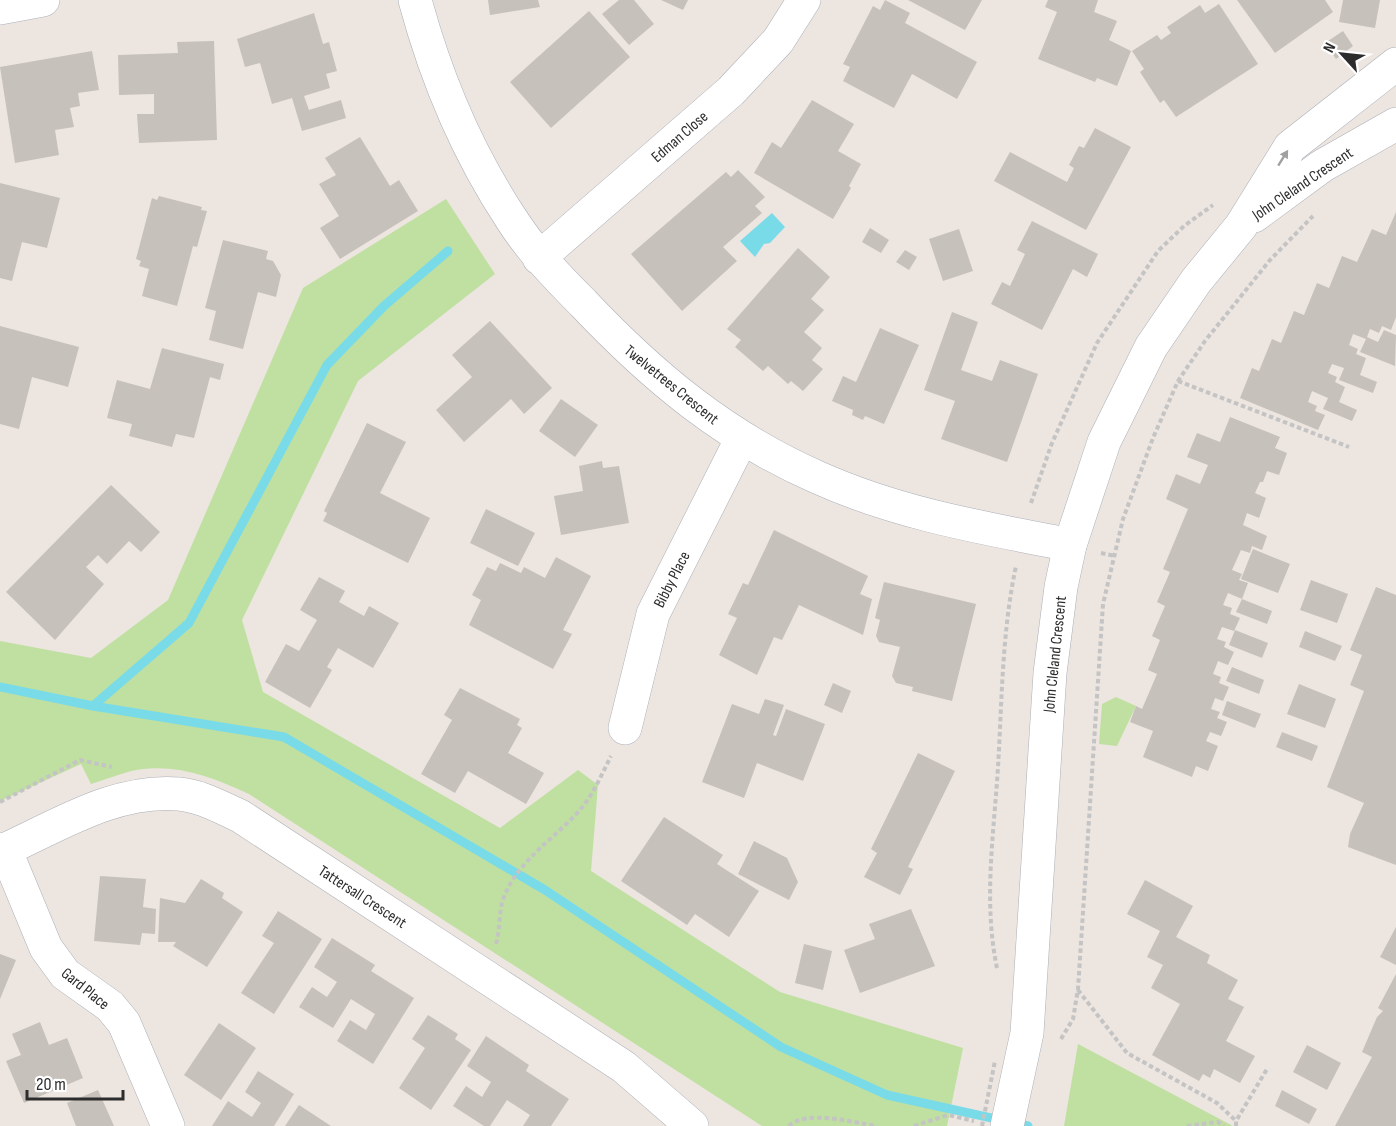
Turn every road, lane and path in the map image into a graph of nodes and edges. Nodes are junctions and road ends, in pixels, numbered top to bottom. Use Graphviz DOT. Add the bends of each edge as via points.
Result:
graph roads {
  1 [pos="44,0"];
  2 [pos="415,0"];
  3 [pos="804,0"];
  4 [pos="0,8"];
  5 [pos="1396,64"];
  6 [pos="1396,124"];
  7 [pos="1318,211"];
  8 [pos="1241,226"];
  9 [pos="539,258"];
  10 [pos="1178,381"];
  11 [pos="742,438"];
  12 [pos="1349,447"];
  13 [pos="1070,545"];
  14 [pos="1015,574"];
  15 [pos="625,728"];
  16 [pos="3,850"];
  17 [pos="997,970"];
  18 [pos="481,973"];
  19 [pos="1078,989"];
  20 [pos="1058,1045"];
  21 [pos="1009,1063"];
  22 [pos="1267,1069"];
  23 [pos="948,1115"];
  24 [pos="1236,1124"];
  25 [pos="790,1125"];
  26 [pos="168,1126"];
  27 [pos="692,1126"];
  28 [pos="783,1126"];
  29 [pos="877,1126"];
  30 [pos="914,1126"];
  31 [pos="982,1126"];
  32 [pos="1007,1126"];
  33 [pos="1187,1126"];
  34 [pos="1224,1126"];
  1 -- 4 [label="street"];
  2 -- 9 [label="street, Twelvetrees Crescent" via="430,57 465,140"];
  3 -- 9 [label="street, Edman Close" via="778,41 731,91"];
  8 -- 5 [label="street, John Cleland Crescent, one-way" via="1290,147"];
  6 -- 8 [label="street, John Cleland Crescent" via="1322,166"];
  7 -- 10 [label="path" via="1270,260"];
  8 -- 13 [label="street, John Cleland Crescent" via="1151,346 1104,442"];
  9 -- 11 [label="street, Twelvetrees Crescent" via="632,356"];
  10 -- 12 [label="path"];
  10 -- 19 [label="path" via="1124,519 1103,604"];
  11 -- 13 [label="street, Twelvetrees Crescent" via="819,478 900,509"];
  11 -- 15 [label="street, Bibby Place" via="653,614"];
  13 -- 21 [label="street, John Cleland Crescent" via="1050,673 1028,1022"];
  14 -- 17 [label="path" via="1006,633 990,899"];
  15 -- 18 [label="path" via="580,810 514,879 502,903 495,949"];
  16 -- 18 [label="street, Tattersall Crescent" via="101,806 138,794 200,798 240,816"];
  16 -- 26 [label="street, Gard Place" via="46,948 65,974 110,1006 124,1023"];
  18 -- 27 [label="street, Tattersall Crescent" via="624,1067"];
  19 -- 20 [label="path" via="1073,1019"];
  19 -- 24 [label="path" via="1127,1053 1217,1104"];
  21 -- 31 [label="path, bridge"];
  21 -- 32 [label="street, John Cleland Crescent"];
  22 -- 24 [label="path"];
  23 -- 30 [label="path"];
  25 -- 28 [label="path"];
  25 -- 29 [label="path" via="824,1118"];
  33 -- 34 [label="path" via="1218,1122"];
}
